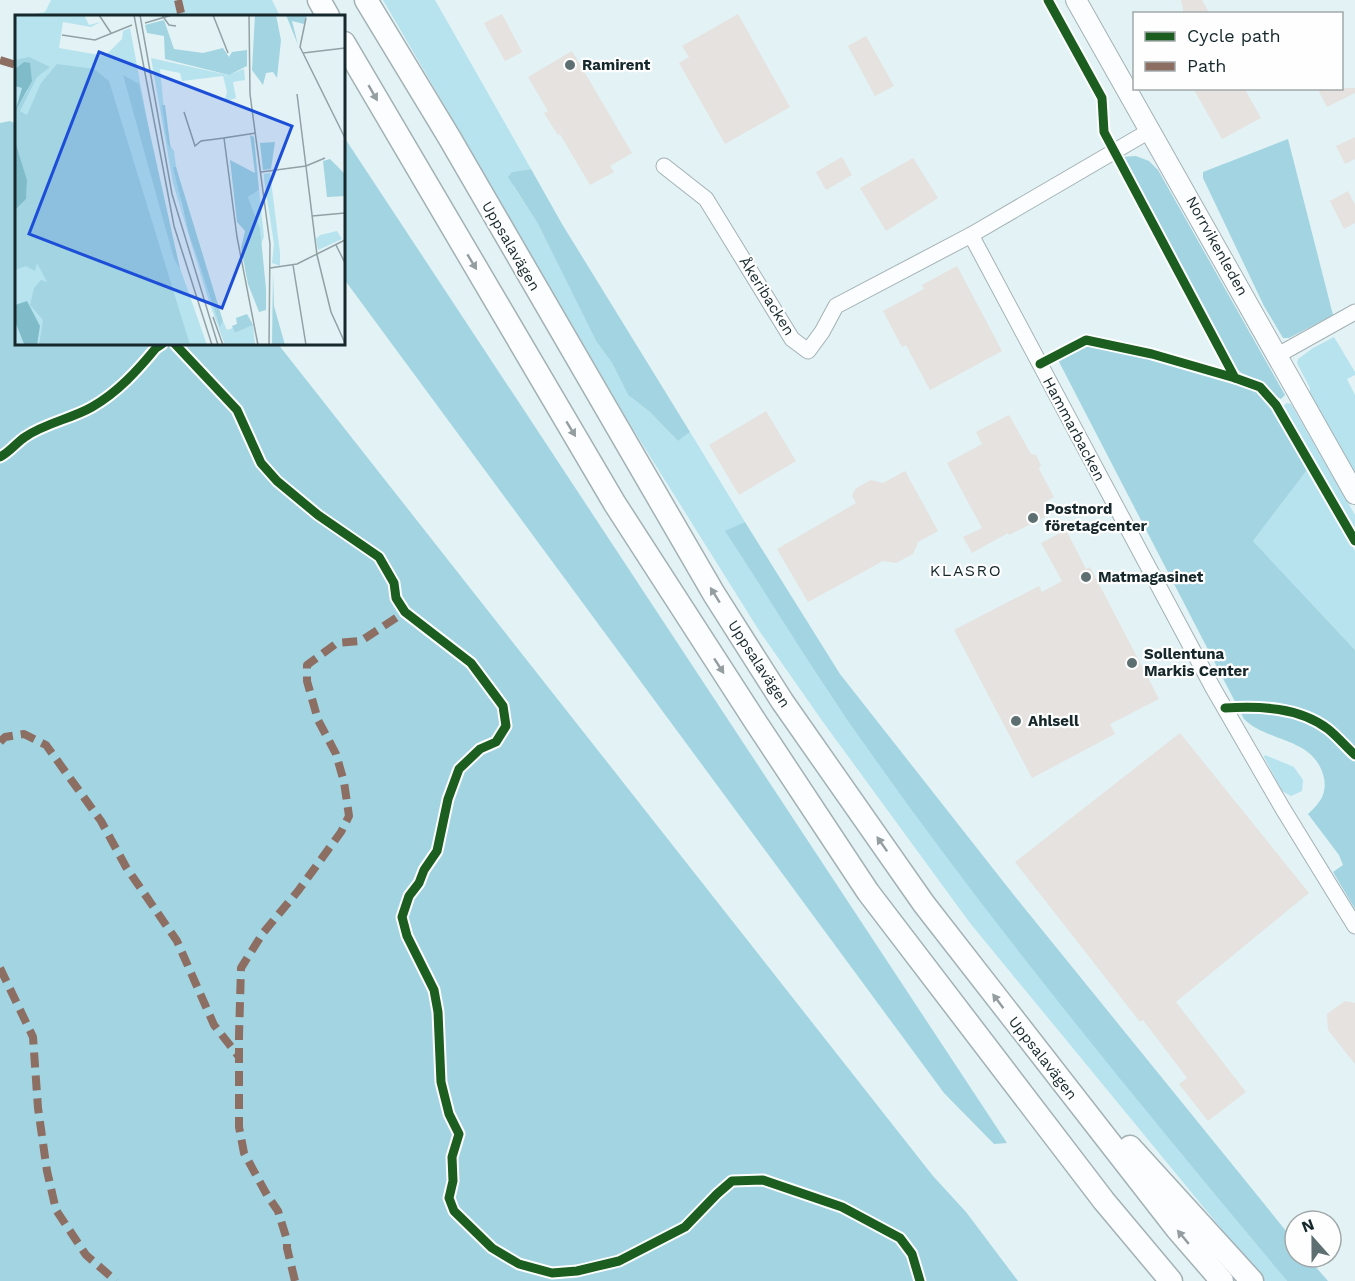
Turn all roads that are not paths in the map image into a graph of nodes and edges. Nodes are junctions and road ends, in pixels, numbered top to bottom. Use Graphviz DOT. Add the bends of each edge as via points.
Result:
graph roads {
  1 [pos="319,0"];
  2 [pos="366,0"];
  3 [pos="1076,0"];
  4 [pos="327,15"];
  5 [pos="345,45"];
  6 [pos="1151,130"];
  7 [pos="664,166"];
  8 [pos="971,235"];
  9 [pos="1355,312"];
  10 [pos="1278,355"];
  11 [pos="1355,494"];
  12 [pos="1355,926"];
  13 [pos="1017,1026"];
  14 [pos="1171,1281"];
  15 [pos="1221,1281"];
  16 [pos="1252,1281"];
  1 -- 4 [label="highway"];
  13 -- 2 [label="highway, Uppsalavägen, one-way" via="917,894 714,594"];
  3 -- 6 [label="main road, Norrvikenleden"];
  5 -- 14 [label="highway, one-way" via="615,504 856,873 1097,1192"];
  6 -- 8 [label="street"];
  6 -- 10 [label="main road, Norrvikenleden"];
  7 -- 8 [label="street, Åkeribacken" via="706,199 792,339 808,351 836,306"];
  8 -- 12 [label="street, Hammarbacken" via="1213,688"];
  9 -- 10 [label="street"];
  10 -- 11 [label="main road, Norrvikenleden"];
  15 -- 13 [label="highway, Uppsalavägen, one-way"];
  13 -- 16 [label="highway"];
}
